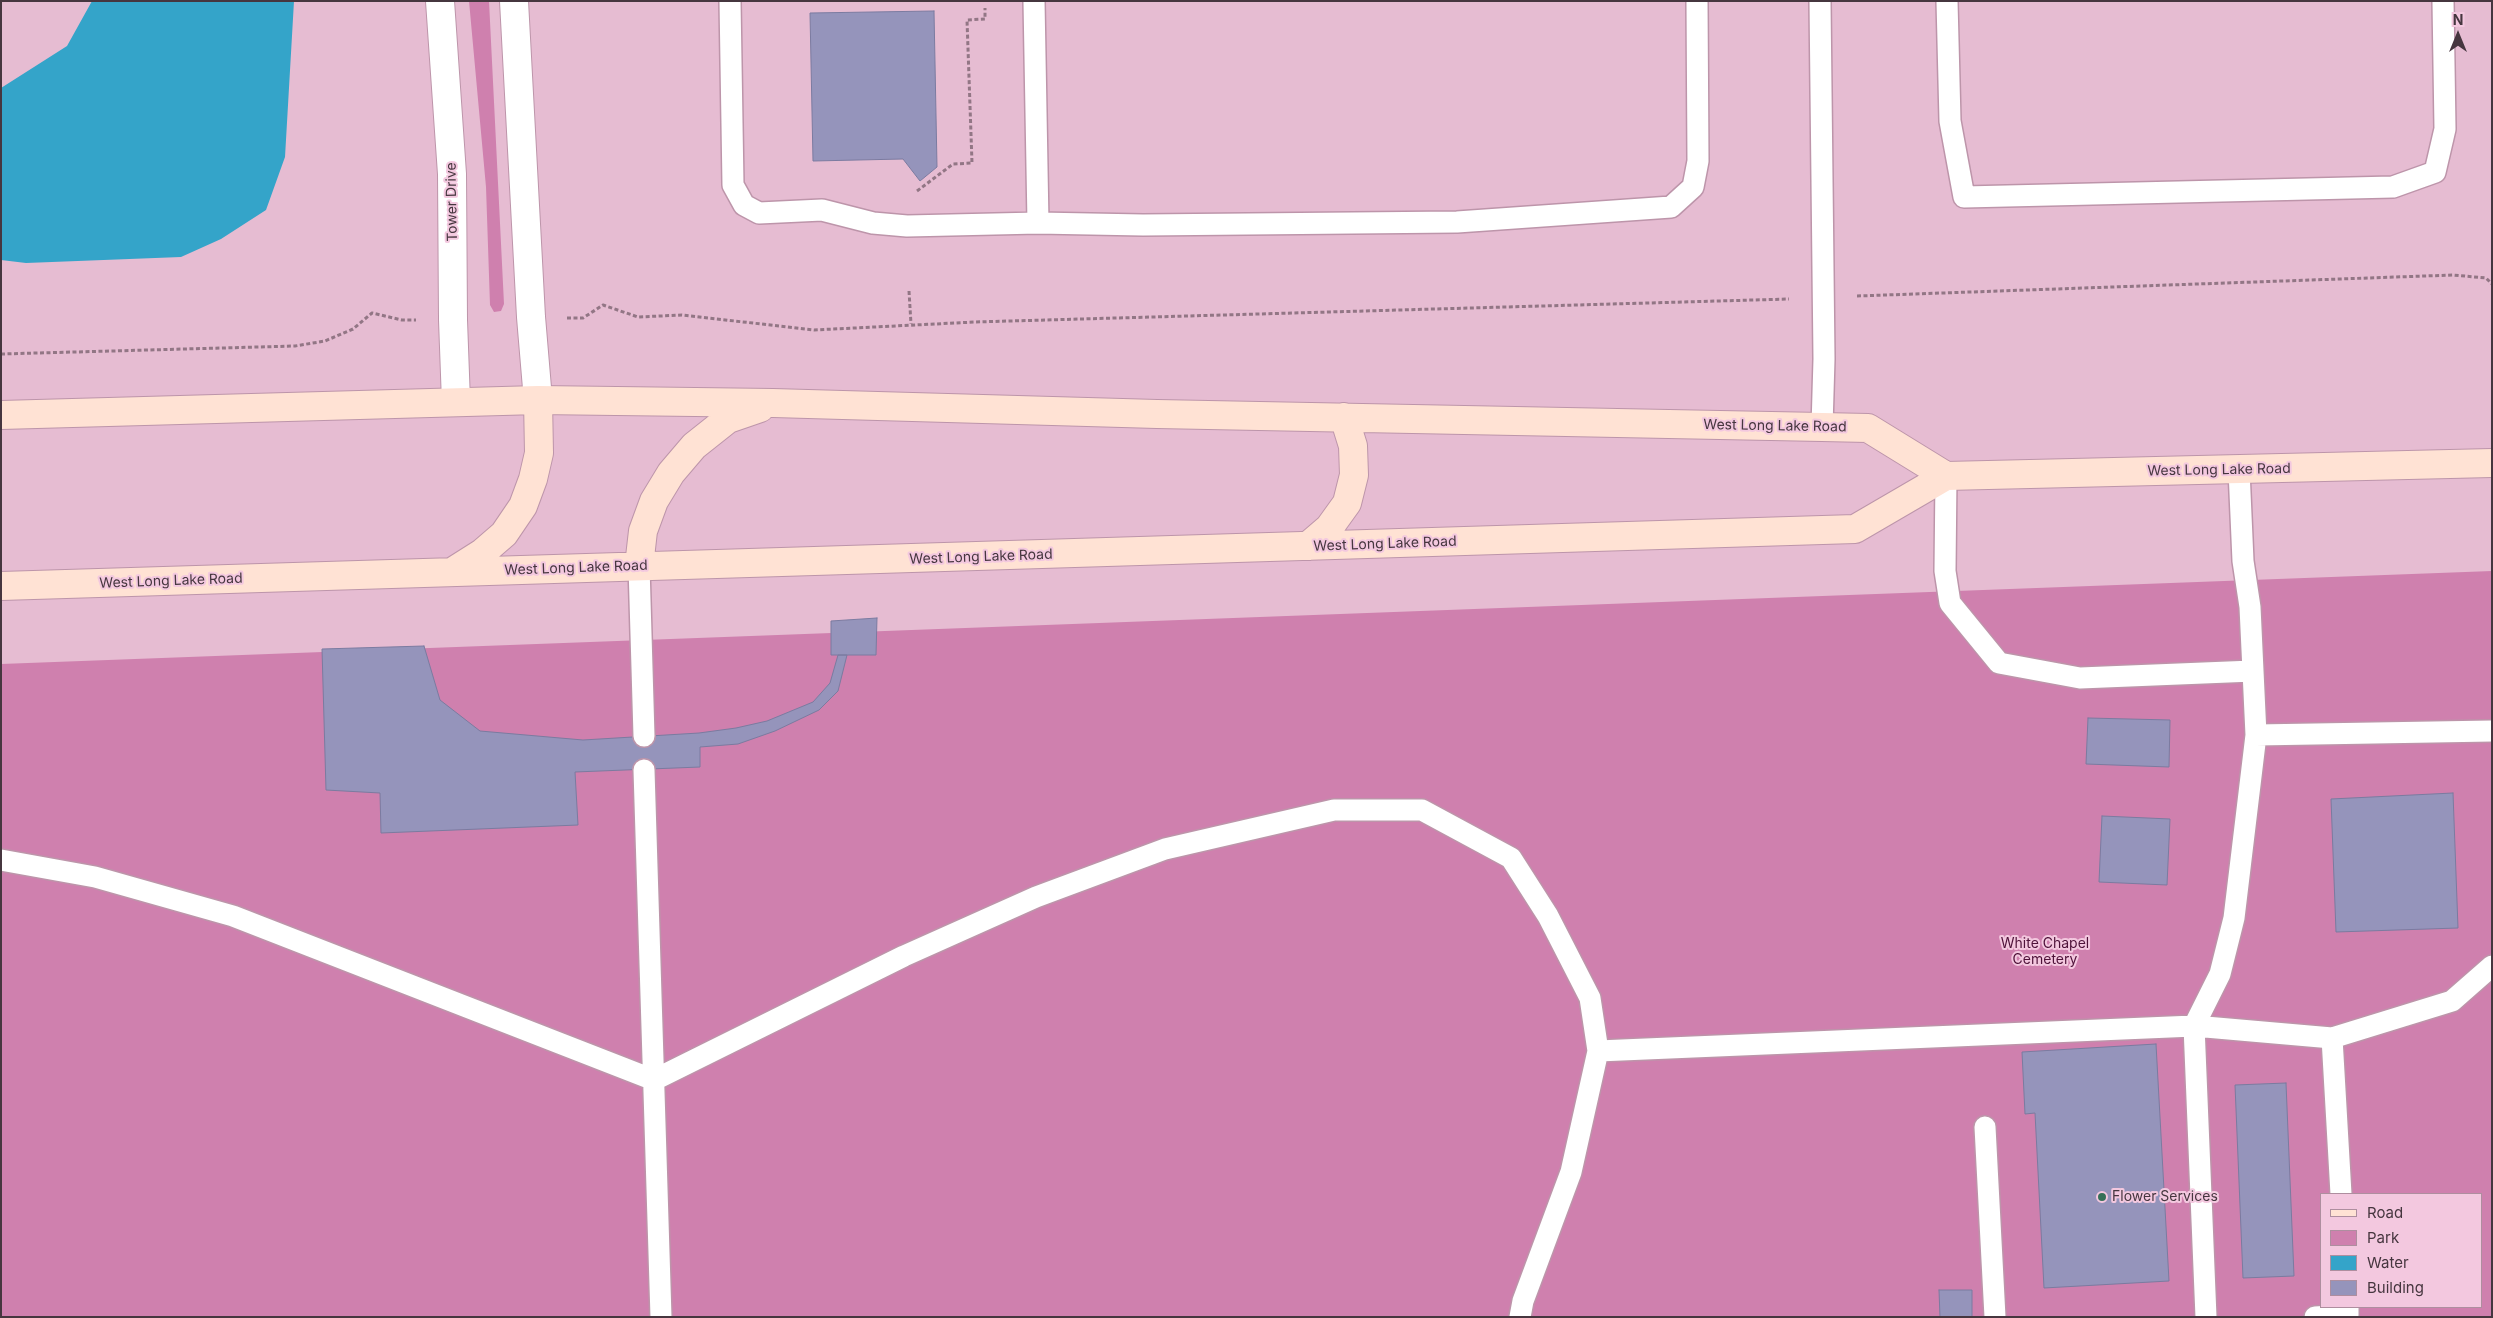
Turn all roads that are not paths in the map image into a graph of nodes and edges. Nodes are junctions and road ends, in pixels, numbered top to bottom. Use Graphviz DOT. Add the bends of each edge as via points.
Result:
graph roads {
  1 [pos="440,1"];
  2 [pos="514,1"];
  3 [pos="730,1"];
  4 [pos="1034,1"];
  5 [pos="1697,1"];
  6 [pos="1820,1"];
  7 [pos="1947,1"];
  8 [pos="2443,1"];
  9 [pos="1038,223"];
  10 [pos="538,400"];
  11 [pos="456,402"];
  12 [pos="773,403"];
  13 [pos="1,415"];
  14 [pos="1344,417"];
  15 [pos="1822,427"];
  16 [pos="2492,463"];
  17 [pos="2239,470"];
  18 [pos="1946,476"];
  19 [pos="1308,546"];
  20 [pos="639,566"];
  21 [pos="452,572"];
  22 [pos="1,586"];
  23 [pos="2253,671"];
  24 [pos="2492,731"];
  25 [pos="2256,735"];
  26 [pos="644,736"];
  27 [pos="644,770"];
  28 [pos="1,860"];
  29 [pos="2492,966"];
  30 [pos="2194,1026"];
  31 [pos="2332,1038"];
  32 [pos="1598,1051"];
  33 [pos="654,1080"];
  34 [pos="1985,1127"];
  35 [pos="2341,1193"];
  36 [pos="2348,1308"];
  37 [pos="661,1317"];
  38 [pos="1520,1317"];
  39 [pos="1995,1317"];
  40 [pos="2206,1317"];
  41 [pos="2314,1317"];
  1 -- 11 [label="street, Tower Drive" via="452,174"];
  2 -- 10 [label="street"];
  3 -- 9 [label="lane" via="733,185 744,205 759,213 822,210 873,224"];
  4 -- 9 [label="lane"];
  5 -- 9 [label="lane" via="1698,161 1693,187 1671,207 1457,222"];
  6 -- 15 [label="lane" via="1824,297"];
  7 -- 8 [label="lane" via="1950,122 1964,197 2393,186 2435,172 2445,129"];
  10 -- 11 [label="main road, West Long Lake Road"];
  10 -- 12 [label="main road, West Long Lake Road"];
  10 -- 21 [label="main road" via="538,454 533,479 522,506 504,534"];
  11 -- 13 [label="main road, West Long Lake Road"];
  12 -- 14 [label="main road, West Long Lake Road"];
  12 -- 20 [label="main road" via="728,420 694,446 671,473 654,501 643,531"];
  14 -- 15 [label="main road, West Long Lake Road"];
  14 -- 19 [label="main road" via="1353,446 1354,475 1347,503 1329,528"];
  15 -- 18 [label="main road, West Long Lake Road" via="1868,428"];
  16 -- 17 [label="main road, West Long Lake Road"];
  17 -- 18 [label="main road, West Long Lake Road"];
  17 -- 23 [label="lane"];
  18 -- 19 [label="main road, West Long Lake Road" via="1855,529"];
  18 -- 23 [label="lane" via="1945,571 1950,603 1999,663 2080,678"];
  19 -- 20 [label="main road, West Long Lake Road"];
  20 -- 21 [label="main road, West Long Lake Road"];
  20 -- 26 [label="lane"];
  21 -- 22 [label="main road, West Long Lake Road"];
  23 -- 25 [label="lane"];
  24 -- 25 [label="lane"];
  25 -- 30 [label="lane" via="2234,918 2220,974"];
  27 -- 33 [label="lane"];
  28 -- 33 [label="lane" via="96,877 233,916"];
  29 -- 31 [label="lane" via="2452,1001"];
  30 -- 31 [label="lane"];
  30 -- 32 [label="lane"];
  30 -- 40 [label="lane"];
  31 -- 35 [label="lane"];
  32 -- 33 [label="lane" via="1590,998 1548,916 1511,858 1422,810 1334,810 1165,849 1036,897 904,956"];
  32 -- 38 [label="lane" via="1571,1172 1522,1300"];
  33 -- 37 [label="lane"];
  34 -- 39 [label="lane"];
  36 -- 41 [label="lane" via="2348,1315"];
}
